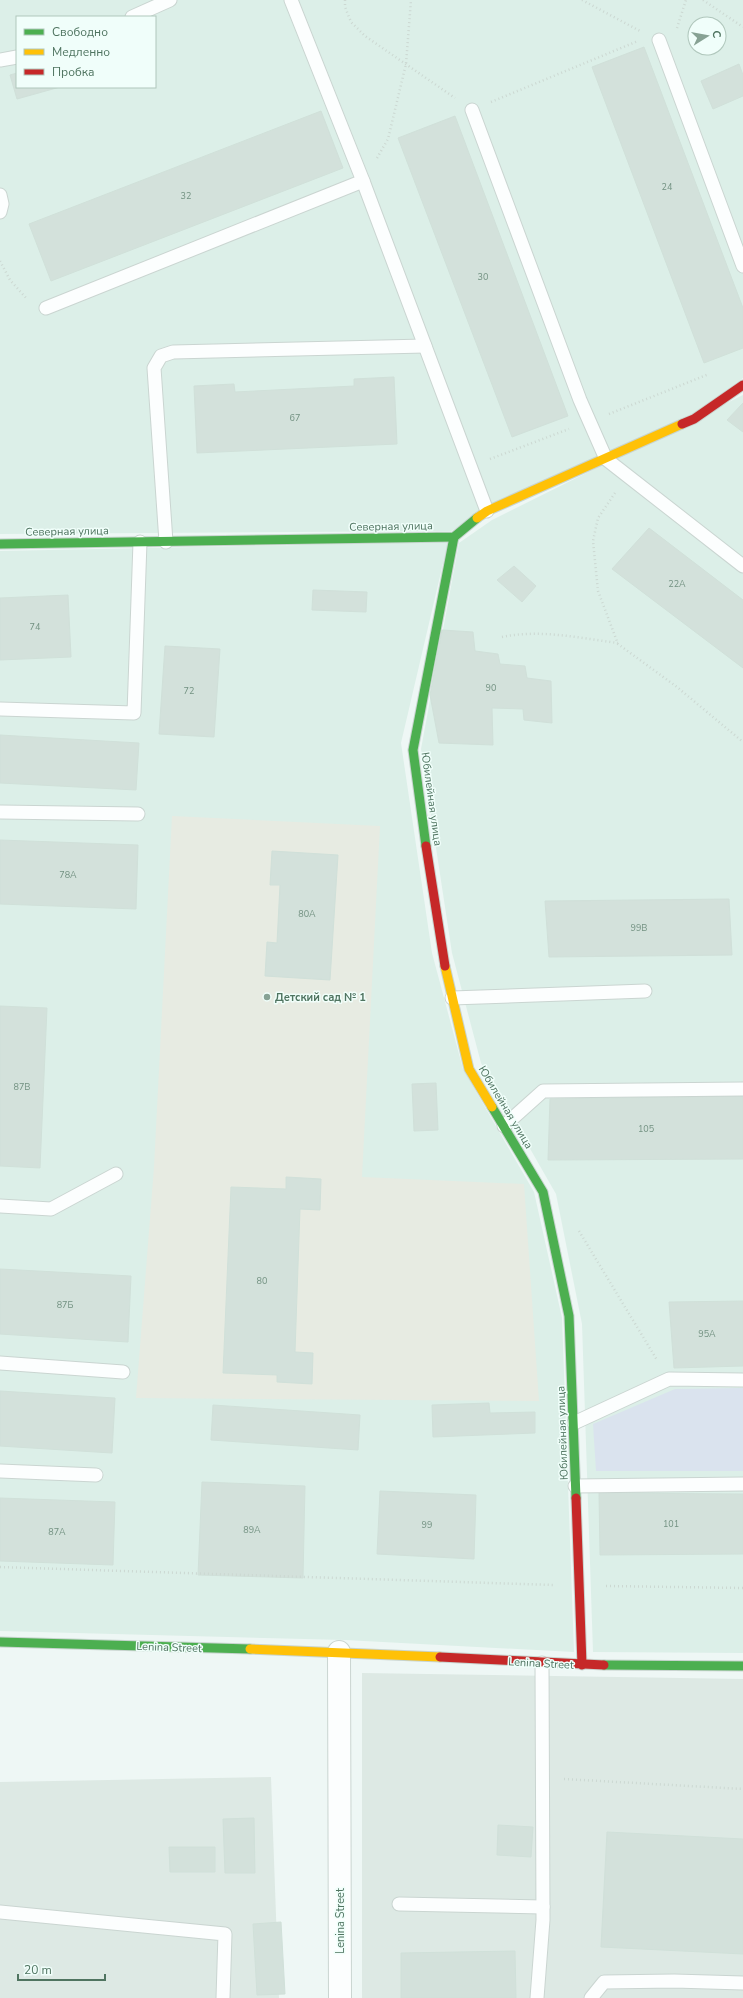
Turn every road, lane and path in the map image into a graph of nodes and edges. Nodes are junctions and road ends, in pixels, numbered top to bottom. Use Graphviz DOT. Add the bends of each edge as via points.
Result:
graph roads {
  1 [pos="170,0"];
  2 [pos="291,0"];
  3 [pos="345,0"];
  4 [pos="411,0"];
  5 [pos="582,0"];
  6 [pos="686,0"];
  7 [pos="703,0"];
  8 [pos="134,16"];
  9 [pos="743,27"];
  10 [pos="654,38"];
  11 [pos="16,57"];
  12 [pos="0,60"];
  13 [pos="406,64"];
  14 [pos="472,110"];
  15 [pos="363,181"];
  16 [pos="0,195"];
  17 [pos="0,212"];
  18 [pos="0,260"];
  19 [pos="743,266"];
  20 [pos="46,308"];
  21 [pos="425,346"];
  22 [pos="743,385"];
  23 [pos="606,459"];
  24 [pos="627,476"];
  25 [pos="487,511"];
  26 [pos="454,537"];
  27 [pos="140,542"];
  28 [pos="166,542"];
  29 [pos="0,544"];
  30 [pos="743,566"];
  31 [pos="502,637"];
  32 [pos="618,644"];
  33 [pos="0,709"];
  34 [pos="743,742"];
  35 [pos="0,812"];
  36 [pos="138,814"];
  37 [pos="646,991"];
  38 [pos="452,998"];
  39 [pos="743,1089"];
  40 [pos="504,1126"];
  41 [pos="116,1174"];
  42 [pos="0,1206"];
  43 [pos="578,1229"];
  44 [pos="0,1364"];
  45 [pos="123,1372"];
  46 [pos="669,1379"];
  47 [pos="743,1380"];
  48 [pos="574,1423"];
  49 [pos="0,1471"];
  50 [pos="96,1475"];
  51 [pos="743,1484"];
  52 [pos="575,1486"];
  53 [pos="0,1567"];
  54 [pos="579,1586"];
  55 [pos="743,1588"];
  56 [pos="0,1642"];
  57 [pos="339,1652"];
  58 [pos="542,1663"];
  59 [pos="582,1665"];
  60 [pos="743,1666"];
  61 [pos="542,1778"];
  62 [pos="743,1789"];
  63 [pos="399,1904"];
  64 [pos="543,1907"];
  65 [pos="0,1912"];
  66 [pos="743,1982"];
  67 [pos="223,1998"];
  68 [pos="340,1998"];
  69 [pos="537,1998"];
  70 [pos="591,1998"];
  1 -- 8 [label="lane"];
  2 -- 15 [label="lane"];
  3 -- 13 [label="path" via="351,22 365,36"];
  4 -- 13 [label="path"];
  5 -- 10 [label="path"];
  6 -- 10 [label="path" via="677,30"];
  7 -- 9 [label="path"];
  10 -- 14 [label="path"];
  10 -- 19 [label="lane"];
  11 -- 12 [label="lane"];
  13 -- 14 [label="path"];
  13 -- 15 [label="path" via="388,139"];
  14 -- 23 [label="lane" via="580,400"];
  15 -- 20 [label="lane"];
  15 -- 21 [label="lane"];
  16 -- 17 [label="lane"];
  18 -- 20 [label="path" via="10,280 22,294 31,303"];
  21 -- 25 [label="lane"];
  21 -- 28 [label="lane" via="173,352 161,356 154,368"];
  22 -- 23 [label="street" via="694,419"];
  23 -- 24 [label="lane"];
  23 -- 25 [label="street"];
  24 -- 30 [label="lane"];
  24 -- 32 [label="path" via="598,518 594,541 598,591"];
  25 -- 26 [label="street"];
  26 -- 28 [label="street, Северная улица"];
  26 -- 38 [label="street, Юбилейная улица" via="413,750 441,951"];
  27 -- 28 [label="street, Северная улица"];
  27 -- 29 [label="street, Северная улица"];
  27 -- 33 [label="lane" via="134,712"];
  31 -- 32 [label="path" via="522,633 546,633"];
  32 -- 34 [label="path" via="677,687"];
  35 -- 36 [label="lane"];
  37 -- 38 [label="lane"];
  38 -- 40 [label="street, Юбилейная улица" via="469,1069"];
  39 -- 40 [label="lane" via="544,1091"];
  40 -- 48 [label="street, Юбилейная улица" via="543,1192 570,1316"];
  41 -- 42 [label="lane" via="51,1209"];
  43 -- 46 [label="path"];
  44 -- 45 [label="lane"];
  46 -- 47 [label="lane"];
  46 -- 48 [label="lane"];
  48 -- 52 [label="street, Юбилейная улица"];
  49 -- 50 [label="lane"];
  51 -- 52 [label="lane"];
  52 -- 54 [label="street, Юбилейная улица"];
  53 -- 54 [label="path"];
  54 -- 55 [label="path"];
  54 -- 59 [label="street, Юбилейная улица"];
  56 -- 57 [label="street, Lenina Street"];
  57 -- 58 [label="street, Lenina Street"];
  57 -- 68 [label="street, Lenina Street"];
  58 -- 59 [label="street, Lenina Street"];
  58 -- 61 [label="lane"];
  59 -- 60 [label="street, Lenina Street"];
  61 -- 62 [label="path"];
  61 -- 64 [label="lane"];
  63 -- 64 [label="lane"];
  64 -- 69 [label="lane"];
  65 -- 67 [label="lane" via="225,1934"];
  66 -- 70 [label="lane" via="604,1982"];
}
